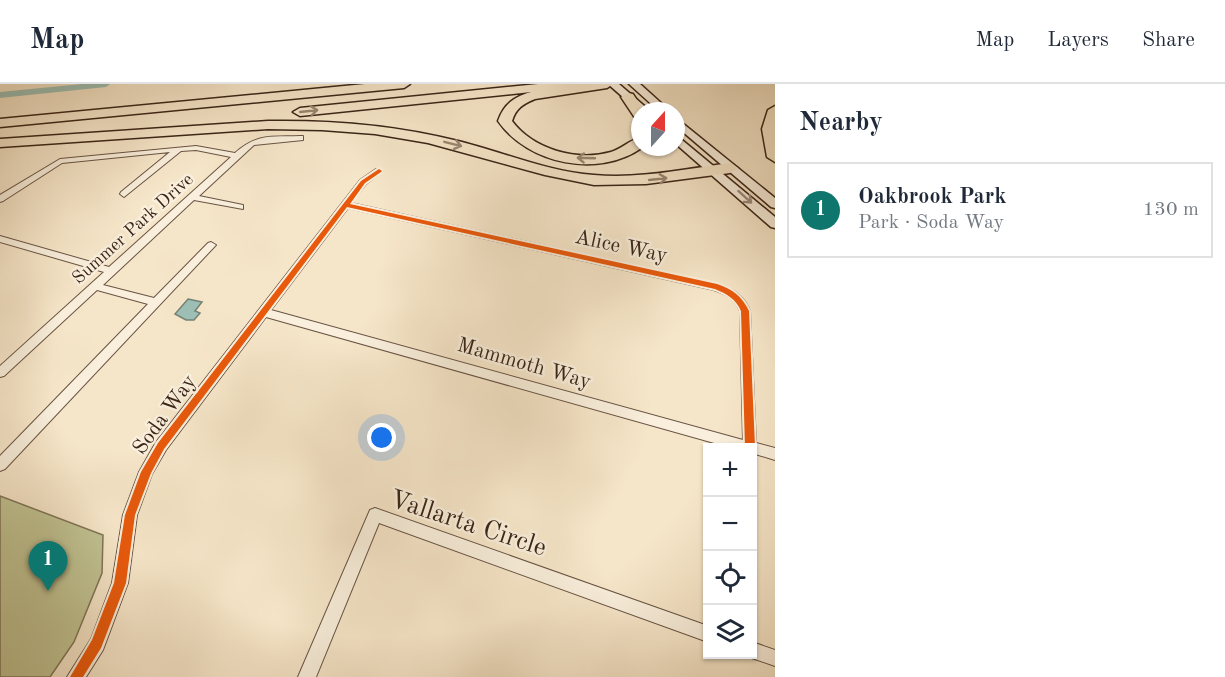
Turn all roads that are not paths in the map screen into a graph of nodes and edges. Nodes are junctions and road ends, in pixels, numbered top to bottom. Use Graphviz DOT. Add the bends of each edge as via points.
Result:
graph roads {
  1 [pos="296,84"];
  2 [pos="404,84"];
  3 [pos="576,84"];
  4 [pos="607,84"];
  5 [pos="613,84"];
  6 [pos="634,84"];
  7 [pos="628,98"];
  8 [pos="631,102"];
  9 [pos="633,102"];
  10 [pos="654,102"];
  11 [pos="775,110"];
  12 [pos="0,121"];
  13 [pos="685,130"];
  14 [pos="300,138"];
  15 [pos="0,143"];
  16 [pos="685,144"];
  17 [pos="179,148"];
  18 [pos="631,150"];
  19 [pos="237,156"];
  20 [pos="775,157"];
  21 [pos="722,169"];
  22 [pos="379,171"];
  23 [pos="124,194"];
  24 [pos="193,197"];
  25 [pos="0,199"];
  26 [pos="775,204"];
  27 [pos="346,205"];
  28 [pos="240,207"];
  29 [pos="775,224"];
  30 [pos="0,239"];
  31 [pos="211,245"];
  32 [pos="111,271"];
  33 [pos="94,286"];
  34 [pos="156,302"];
  35 [pos="263,312"];
  36 [pos="0,373"];
  37 [pos="736,443"];
  38 [pos="750,443"];
  39 [pos="757,449"];
  40 [pos="775,454"];
  41 [pos="0,465"];
  42 [pos="703,632"];
  43 [pos="757,651"];
  44 [pos="775,658"];
  45 [pos="76,677"];
  46 [pos="307,677"];
  1 -- 12 [label="highway"];
  2 -- 12 [label="highway"];
  15 -- 3 [label="highway, one-way"];
  18 -- 4 [label="highway, one-way" via="614,157 567,157 528,145 513,134 505,121 509,109 526,98"];
  5 -- 7 [label="main road"];
  6 -- 10 [label="main road"];
  7 -- 8 [label="highway"];
  7 -- 9 [label="main road"];
  11 -- 20 [label="highway" via="769,129"];
  13 -- 21 [label="main road"];
  14 -- 19 [label="street, Summer Park Drive" via="253,142"];
  15 -- 21 [label="highway, one-way" via="312,124 396,131 592,180 628,182"];
  16 -- 21 [label="main road"];
  17 -- 19 [label="street"];
  17 -- 23 [label="street"];
  17 -- 25 [label="street" via="60,161"];
  19 -- 24 [label="street, Summer Park Drive"];
  21 -- 26 [label="main road"];
  21 -- 29 [label="main road, one-way"];
  22 -- 27 [label="street, Soda Way" via="363,182"];
  24 -- 28 [label="street"];
  24 -- 32 [label="street, Summer Park Drive"];
  27 -- 35 [label="street, Soda Way"];
  27 -- 38 [label="street, Alice Way" via="717,286 731,293 742,302 745,311"];
  30 -- 32 [label="street"];
  31 -- 34 [label="street"];
  32 -- 33 [label="street, Summer Park Drive"];
  33 -- 34 [label="street"];
  33 -- 36 [label="street, Summer Park Drive"];
  34 -- 41 [label="street"];
  35 -- 37 [label="street, Mammoth Way"];
  35 -- 45 [label="street, Soda Way" via="161,446 146,472 130,515 120,583 97,644"];
  39 -- 40 [label="street, Mammoth Way"];
  42 -- 46 [label="street, Vallarta Circle" via="375,515"];
  43 -- 44 [label="street"];
}
